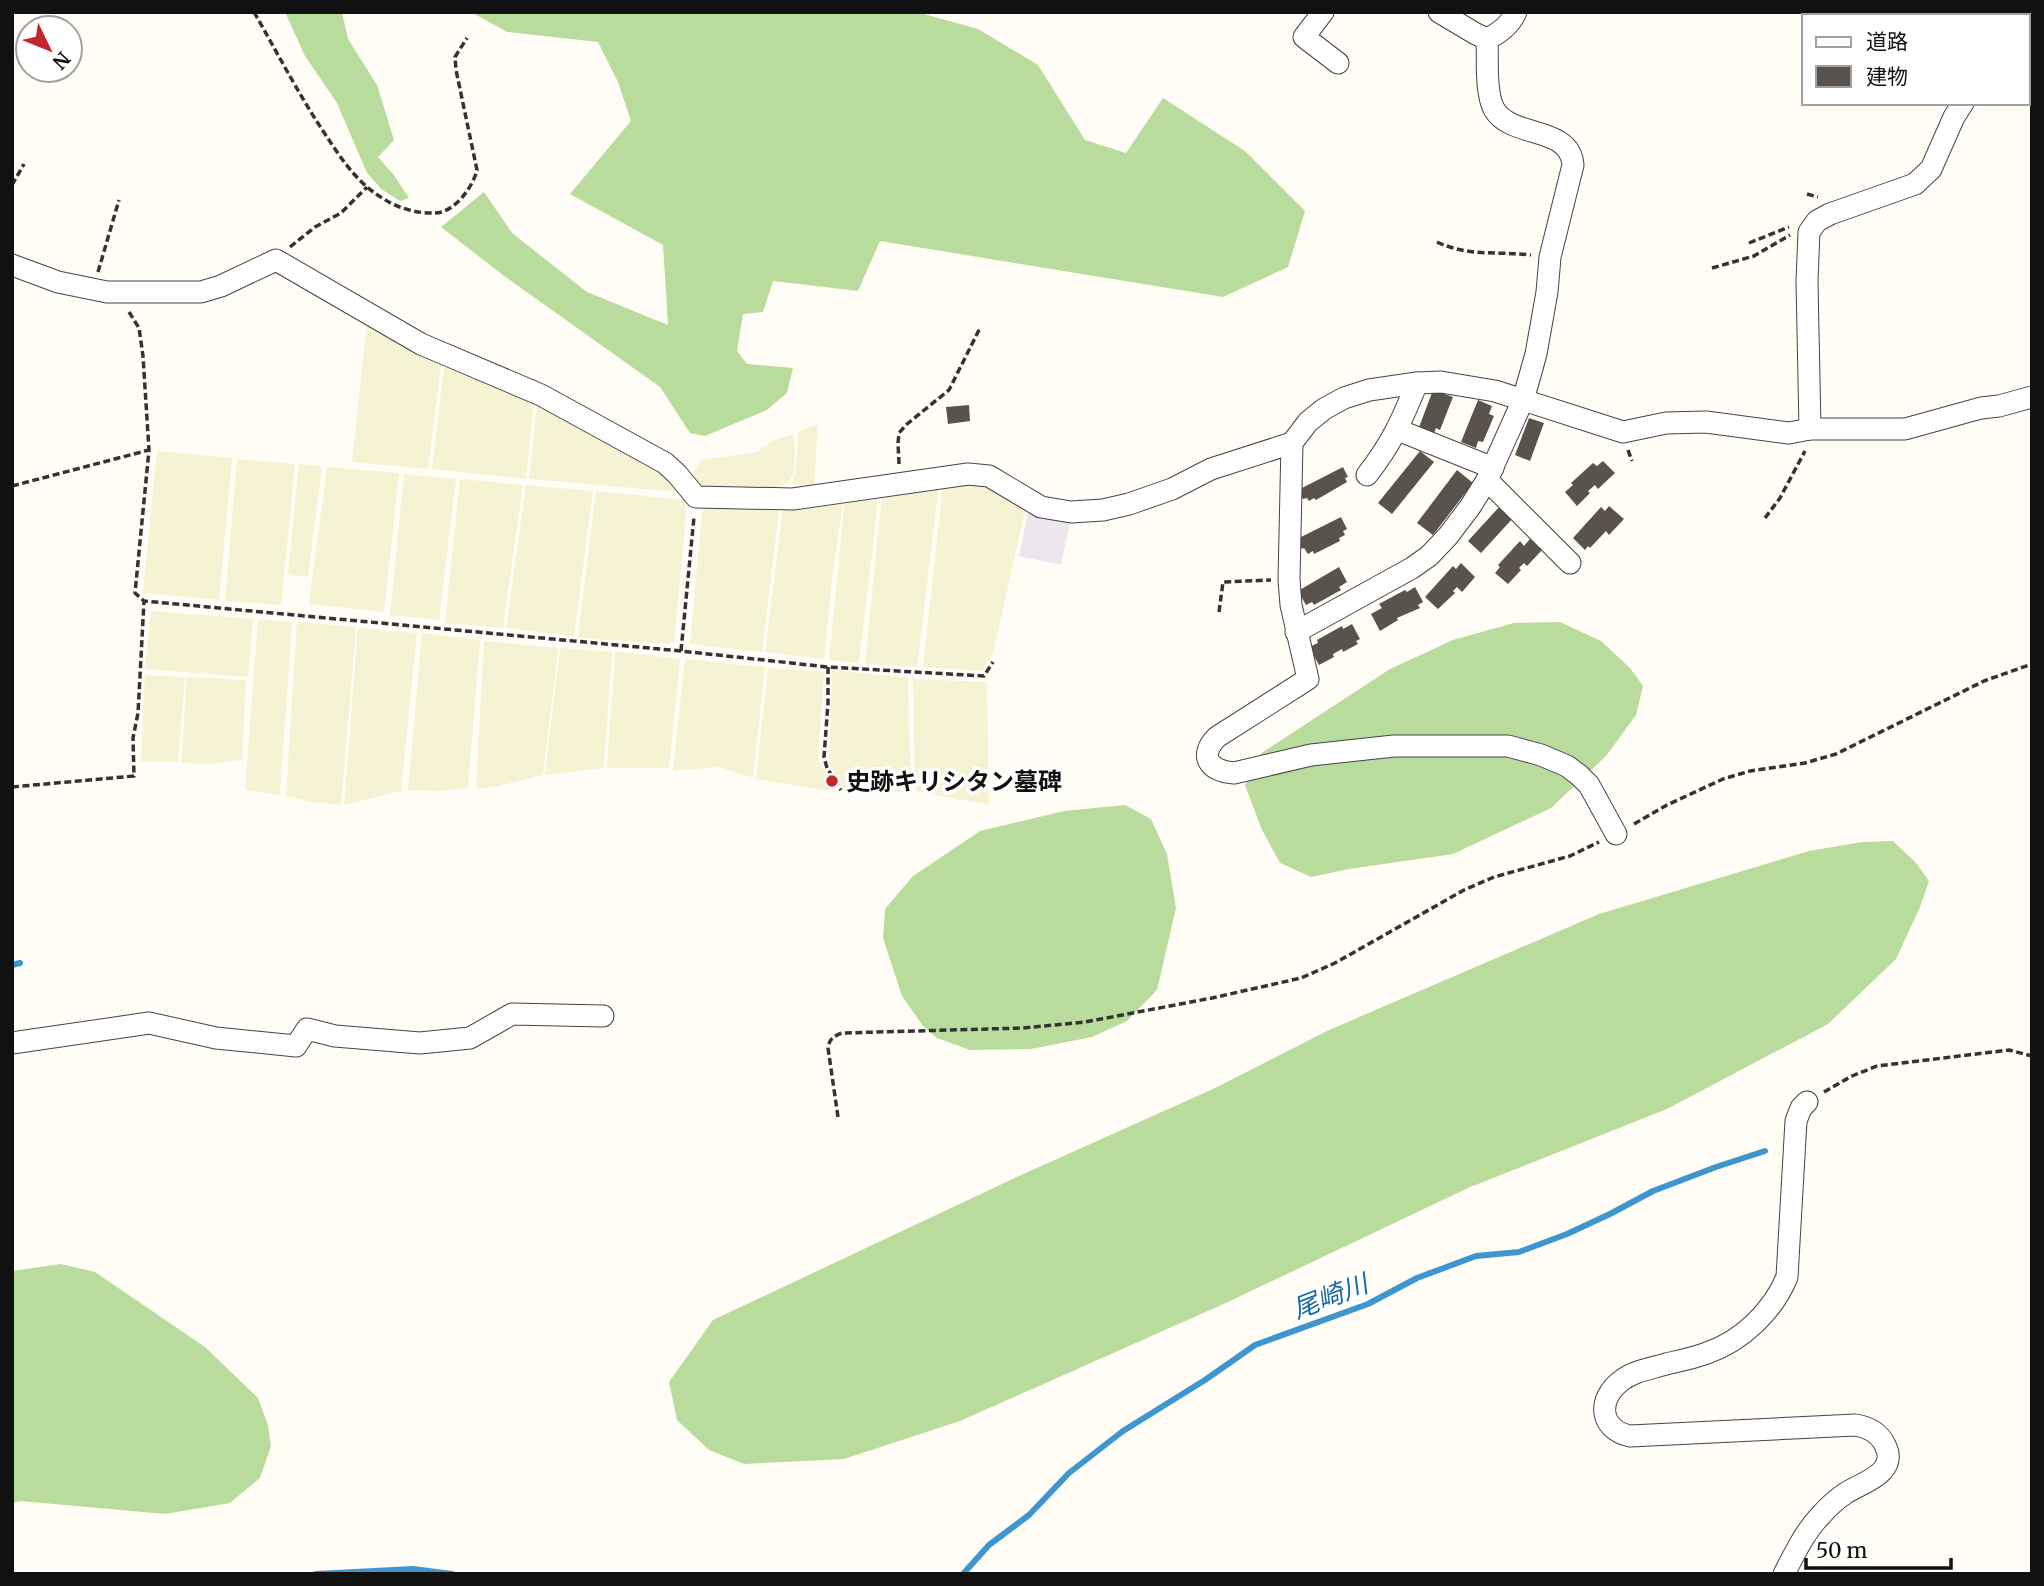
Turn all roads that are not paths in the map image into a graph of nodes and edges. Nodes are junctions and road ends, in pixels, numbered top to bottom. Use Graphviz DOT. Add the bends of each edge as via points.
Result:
graph roads {
  1 [pos="1322,12"];
  2 [pos="1439,12"];
  3 [pos="1516,12"];
  4 [pos="1487,38"];
  5 [pos="1338,63"];
  6 [pos="1961,105"];
  7 [pos="12,265"];
  8 [pos="1417,383"];
  9 [pos="2032,397"];
  10 [pos="1523,400"];
  11 [pos="1810,429"];
  12 [pos="1398,430"];
  13 [pos="1292,443"];
  14 [pos="1490,474"];
  15 [pos="1367,475"];
  16 [pos="1570,563"];
  17 [pos="1296,632"];
  18 [pos="1616,834"];
  19 [pos="603,1016"];
  20 [pos="12,1043"];
  21 [pos="1807,1102"];
  22 [pos="1784,1574"];
  1 -- 5 [label="street" via="1304,37"];
  2 -- 4 [label="street"];
  3 -- 4 [label="street" via="1505,28"];
  4 -- 10 [label="street" via="1490,98 1499,116 1560,141 1573,165"];
  6 -- 11 [label="street" via="1931,169 1915,184 1830,214 1813,227 1807,281"];
  7 -- 13 [label="street" via="58,282 103,291 201,292 276,260 421,344 541,395 665,463 695,497 793,499 968,474 989,475 1041,507 1071,512 1103,510"];
  8 -- 10 [label="street" via="1441,382"];
  8 -- 12 [label="street"];
  8 -- 13 [label="street" via="1344,398 1308,422"];
  9 -- 11 [label="street" via="1905,429"];
  10 -- 11 [label="street" via="1623,432 1706,422 1789,433"];
  10 -- 14 [label="street"];
  12 -- 14 [label="street"];
  12 -- 15 [label="street"];
  13 -- 17 [label="street" via="1289,580"];
  14 -- 16 [label="street"];
  14 -- 17 [label="street" via="1471,507 1429,556"];
  17 -- 18 [label="street" via="1308,680 1217,737 1207,752 1217,769 1234,773 1311,755 1394,747 1508,746 1541,755 1580,775"];
  19 -- 20 [label="street" via="512,1014 470,1038 420,1043 307,1030 296,1046 216,1038 149,1024"];
  21 -- 22 [label="street" via="1796,1121 1787,1277 1771,1308 1724,1345 1631,1374 1608,1392 1604,1410 1616,1430 1630,1436 1855,1425 1879,1435 1887,1449 1886,1466 1818,1517"];
}
